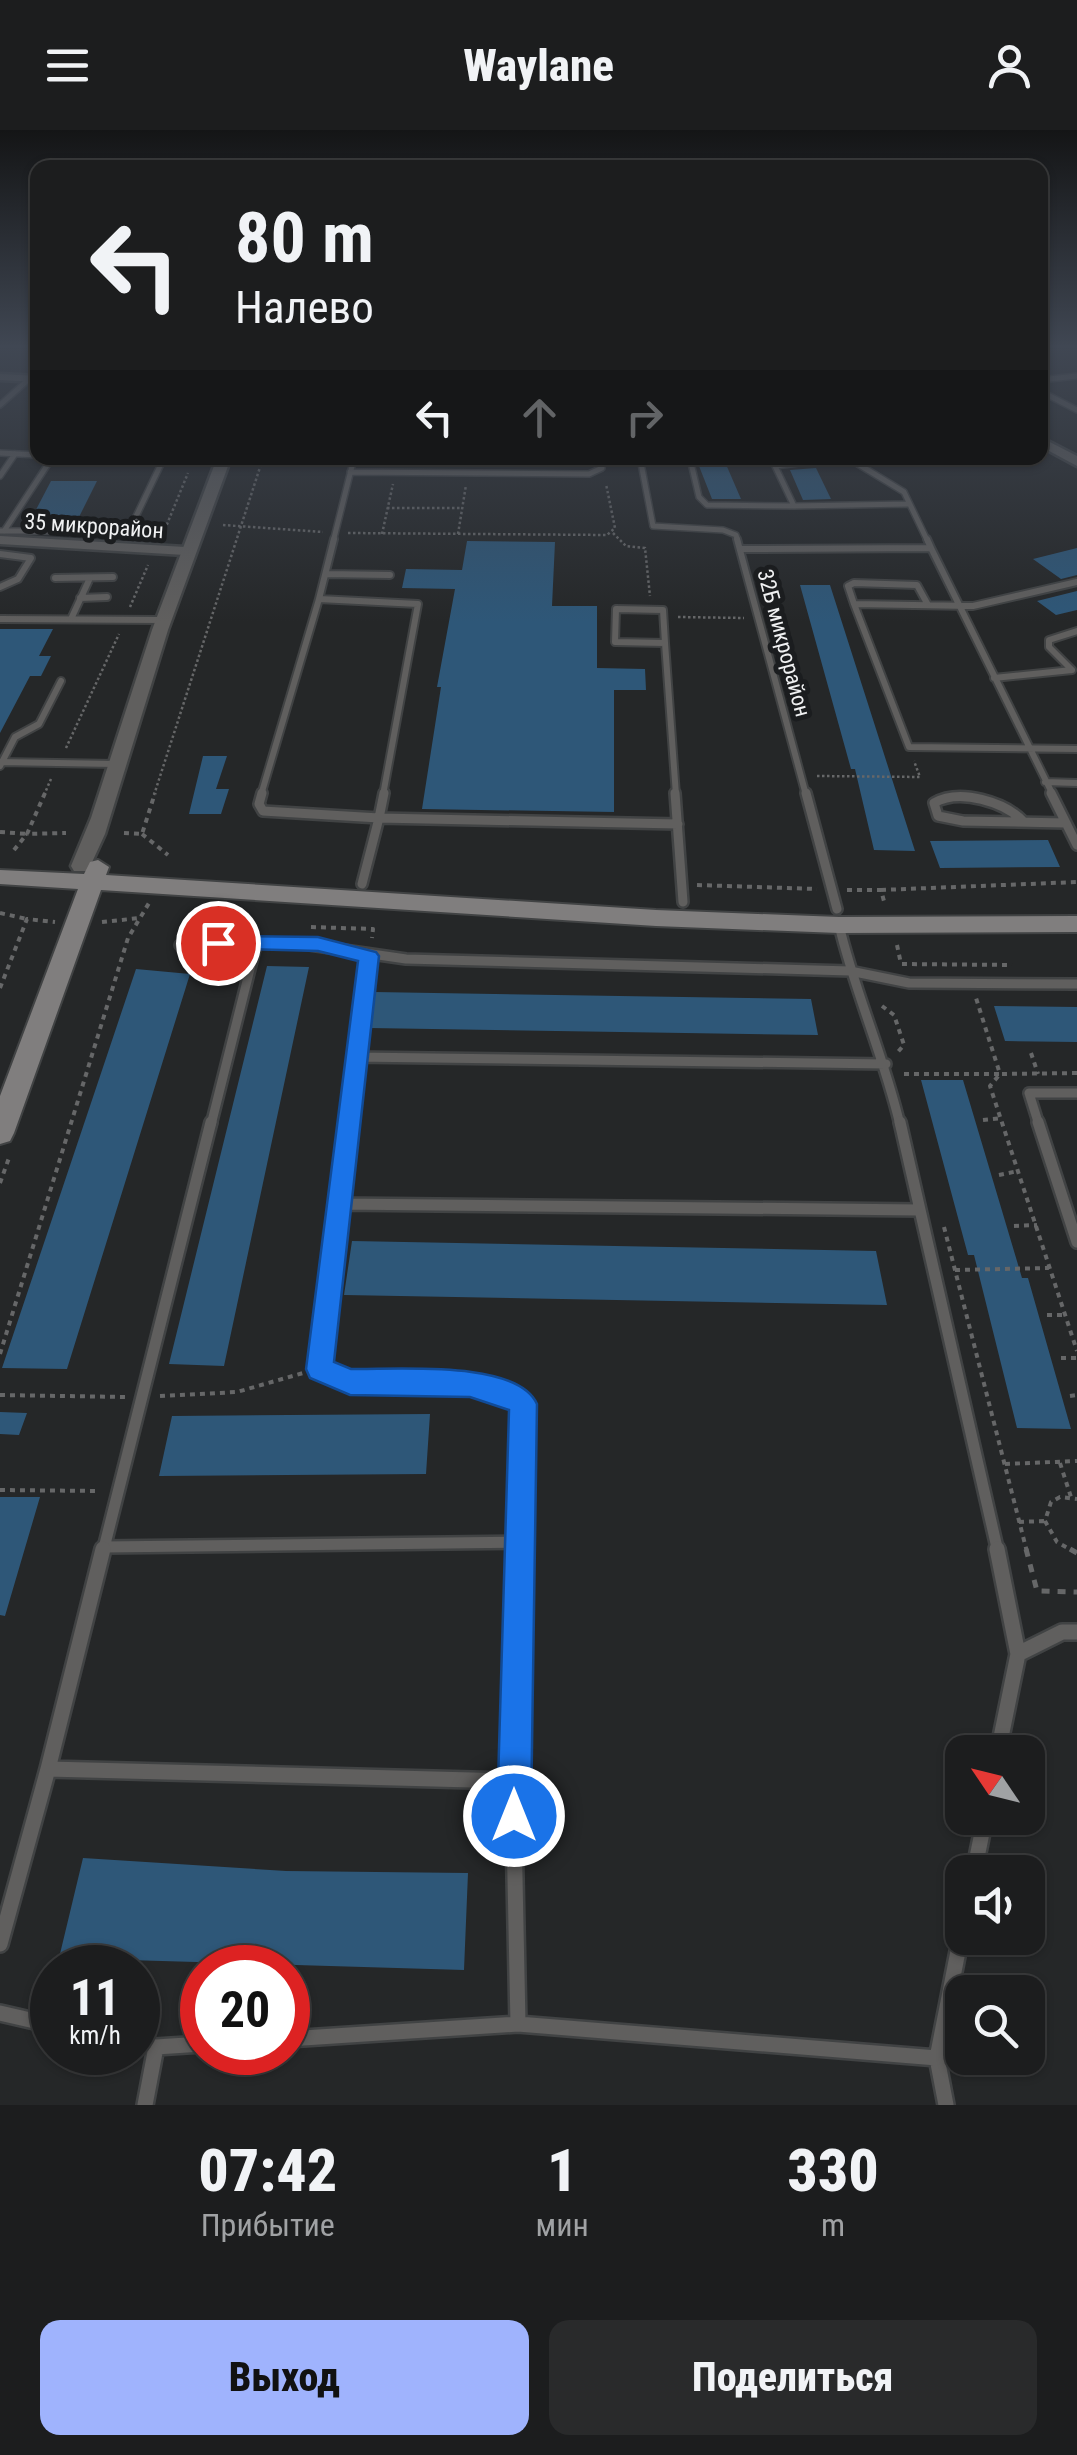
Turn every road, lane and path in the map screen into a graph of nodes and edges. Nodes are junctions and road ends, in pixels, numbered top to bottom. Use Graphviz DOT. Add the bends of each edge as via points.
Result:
graph roads {
  1 [pos="1048,446"];
  2 [pos="0,453"];
  3 [pos="15,454"];
  4 [pos="30,455"];
  5 [pos="1077,462"];
  6 [pos="47,465"];
  7 [pos="161,465"];
  8 [pos="192,465"];
  9 [pos="221,465"];
  10 [pos="261,465"];
  11 [pos="352,465"];
  12 [pos="641,465"];
  13 [pos="690,465"];
  14 [pos="783,465"];
  15 [pos="859,465"];
  16 [pos="602,468"];
  17 [pos="350,472"];
  18 [pos="430,472"];
  19 [pos="0,476"];
  20 [pos="392,488"];
  21 [pos="908,504"];
  22 [pos="794,506"];
  23 [pos="387,508"];
  24 [pos="463,508"];
  25 [pos="168,524"];
  26 [pos="179,525"];
  27 [pos="224,525"];
  28 [pos="242,526"];
  29 [pos="613,532"];
  30 [pos="336,533"];
  31 [pos="1,534"];
  32 [pos="382,534"];
  33 [pos="458,534"];
  34 [pos="741,548"];
  35 [pos="931,548"];
  36 [pos="154,550"];
  37 [pos="185,551"];
  38 [pos="0,554"];
  39 [pos="326,574"];
  40 [pos="390,575"];
  41 [pos="114,576"];
  42 [pos="54,578"];
  43 [pos="90,578"];
  44 [pos="1077,582"];
  45 [pos="0,587"];
  46 [pos="107,597"];
  47 [pos="80,598"];
  48 [pos="319,599"];
  49 [pos="854,604"];
  50 [pos="928,605"];
  51 [pos="959,606"];
  52 [pos="652,610"];
  53 [pos="664,617"];
  54 [pos="0,619"];
  55 [pos="71,619"];
  56 [pos="760,619"];
  57 [pos="125,620"];
  58 [pos="162,620"];
  59 [pos="1077,631"];
  60 [pos="666,643"];
  61 [pos="1074,672"];
  62 [pos="994,678"];
  63 [pos="61,681"];
  64 [pos="909,747"];
  65 [pos="1077,749"];
  66 [pos="1030,751"];
  67 [pos="1,763"];
  68 [pos="58,763"];
  69 [pos="114,764"];
  70 [pos="802,776"];
  71 [pos="1045,782"];
  72 [pos="1077,783"];
  73 [pos="379,818"];
  74 [pos="1024,822"];
  75 [pos="1066,823"];
  76 [pos="678,824"];
  77 [pos="0,832"];
  78 [pos="66,832"];
  79 [pos="124,832"];
  80 [pos="26,834"];
  81 [pos="142,834"];
  82 [pos="1077,845"];
  83 [pos="7,855"];
  84 [pos="168,855"];
  85 [pos="86,875"];
  86 [pos="0,877"];
  87 [pos="1077,882"];
  88 [pos="362,884"];
  89 [pos="683,893"];
  90 [pos="151,900"];
  91 [pos="884,900"];
  92 [pos="1077,907"];
  93 [pos="836,908"];
  94 [pos="0,913"];
  95 [pos="140,918"];
  96 [pos="28,920"];
  97 [pos="93,922"];
  98 [pos="60,923"];
  99 [pos="1077,924"];
  100 [pos="257,941"];
  101 [pos="180,945"];
  102 [pos="369,956"];
  103 [pos="902,964"];
  104 [pos="1018,966"];
  105 [pos="850,971"];
  106 [pos="1077,984"];
  107 [pos="0,988"];
  108 [pos="876,991"];
  109 [pos="974,992"];
  110 [pos="1032,1053"];
  111 [pos="355,1057"];
  112 [pos="886,1064"];
  113 [pos="904,1074"];
  114 [pos="1000,1074"];
  115 [pos="1038,1074"];
  116 [pos="1077,1074"];
  117 [pos="0,1084"];
  118 [pos="908,1092"];
  119 [pos="1077,1093"];
  120 [pos="1002,1118"];
  121 [pos="983,1120"];
  122 [pos="0,1133"];
  123 [pos="1018,1172"];
  124 [pos="999,1174"];
  125 [pos="341,1204"];
  126 [pos="919,1210"];
  127 [pos="941,1216"];
  128 [pos="1038,1225"];
  129 [pos="1014,1226"];
  130 [pos="1077,1242"];
  131 [pos="1050,1268"];
  132 [pos="955,1270"];
  133 [pos="1066,1314"];
  134 [pos="1046,1315"];
  135 [pos="0,1354"];
  136 [pos="1077,1354"];
  137 [pos="1061,1358"];
  138 [pos="1060,1462"];
  139 [pos="1077,1462"];
  140 [pos="1005,1464"];
  141 [pos="0,1490"];
  142 [pos="118,1491"];
  143 [pos="1074,1498"];
  144 [pos="1046,1521"];
  145 [pos="1019,1522"];
  146 [pos="521,1542"];
  147 [pos="104,1548"];
  148 [pos="1077,1554"];
  149 [pos="1077,1592"];
  150 [pos="1077,1632"];
  151 [pos="1018,1654"];
  152 [pos="1001,1735"];
  153 [pos="48,1769"];
  154 [pos="513,1781"];
  155 [pos="0,1944"];
  156 [pos="957,1955"];
  157 [pos="0,2013"];
  158 [pos="30,2020"];
  159 [pos="518,2024"];
  160 [pos="310,2038"];
  161 [pos="937,2058"];
  162 [pos="151,2075"];
  163 [pos="145,2105"];
  164 [pos="946,2105"];
  1 -- 5 [label="street"];
  2 -- 3 [label="lane"];
  3 -- 4 [label="lane"];
  3 -- 19 [label="lane"];
  6 -- 31 [label="lane"];
  7 -- 31 [label="lane" via="129,531"];
  8 -- 25 [label="path"];
  9 -- 37 [label="street"];
  10 -- 28 [label="path"];
  11 -- 17 [label="lane"];
  12 -- 34 [label="lane, 32Б микрорайон" via="653,526 723,530 736,535"];
  13 -- 22 [label="lane" via="707,505"];
  14 -- 22 [label="lane" via="775,466"];
  15 -- 21 [label="lane" via="902,491"];
  16 -- 18 [label="lane" via="589,474"];
  16 -- 29 [label="path"];
  17 -- 18 [label="lane"];
  17 -- 30 [label="lane"];
  18 -- 24 [label="path" via="466,481"];
  20 -- 23 [label="path"];
  21 -- 22 [label="lane"];
  21 -- 35 [label="lane"];
  23 -- 24 [label="path"];
  23 -- 32 [label="path"];
  24 -- 33 [label="path"];
  25 -- 26 [label="path"];
  25 -- 36 [label="path"];
  27 -- 28 [label="path"];
  28 -- 30 [label="path"];
  28 -- 81 [label="path"];
  29 -- 33 [label="path"];
  29 -- 52 [label="path" via="626,546 645,548"];
  30 -- 32 [label="path"];
  30 -- 39 [label="lane"];
  31 -- 36 [label="street, 35 микрорайон"];
  32 -- 33 [label="path"];
  34 -- 35 [label="lane"];
  34 -- 56 [label="lane, 32Б микрорайон"];
  35 -- 51 [label="lane"];
  36 -- 37 [label="street, 35 микрорайон"];
  36 -- 57 [label="path"];
  37 -- 58 [label="street"];
  38 -- 45 [label="lane" via="31,558 16,581"];
  39 -- 40 [label="lane"];
  39 -- 48 [label="lane"];
  41 -- 43 [label="lane"];
  42 -- 43 [label="lane"];
  43 -- 47 [label="lane"];
  44 -- 51 [label="lane"];
  46 -- 47 [label="lane"];
  47 -- 55 [label="lane"];
  48 -- 73 [label="lane" via="418,604"];
  48 -- 73 [label="lane" via="259,804 277,814"];
  49 -- 50 [label="lane"];
  49 -- 50 [label="lane" via="848,586 854,583 917,585"];
  49 -- 64 [label="lane"];
  50 -- 51 [label="lane"];
  51 -- 62 [label="lane"];
  52 -- 53 [label="lane" via="663,610"];
  52 -- 60 [label="lane" via="616,609 616,642"];
  53 -- 56 [label="path"];
  53 -- 60 [label="lane"];
  54 -- 55 [label="lane"];
  55 -- 57 [label="lane"];
  56 -- 70 [label="lane, 32Б микрорайон"];
  57 -- 58 [label="lane"];
  57 -- 68 [label="path"];
  58 -- 69 [label="street"];
  59 -- 61 [label="lane" via="1049,640"];
  60 -- 76 [label="lane"];
  61 -- 62 [label="lane"];
  62 -- 66 [label="lane"];
  63 -- 67 [label="lane" via="39,724 16,736"];
  64 -- 66 [label="lane"];
  64 -- 70 [label="path" via="920,777"];
  65 -- 66 [label="lane"];
  66 -- 71 [label="lane"];
  67 -- 68 [label="lane"];
  68 -- 69 [label="lane"];
  68 -- 80 [label="path"];
  69 -- 85 [label="street"];
  70 -- 93 [label="lane, 32Б микрорайон"];
  71 -- 72 [label="lane"];
  71 -- 75 [label="lane"];
  73 -- 76 [label="lane"];
  73 -- 88 [label="lane"];
  74 -- 74 [label="lane" via="947,820 934,804 994,800"];
  74 -- 75 [label="lane"];
  75 -- 82 [label="lane"];
  76 -- 89 [label="lane"];
  77 -- 80 [label="path"];
  78 -- 80 [label="path"];
  79 -- 81 [label="path"];
  80 -- 83 [label="path"];
  81 -- 84 [label="path"];
  83 -- 85 [label="main road"];
  85 -- 86 [label="main road"];
  85 -- 88 [label="main road"];
  85 -- 93 [label="main road"];
  85 -- 98 [label="main road"];
  85 -- 122 [label="main road"];
  87 -- 91 [label="path"];
  88 -- 89 [label="main road"];
  89 -- 93 [label="main road"];
  89 -- 93 [label="path"];
  90 -- 95 [label="path"];
  91 -- 92 [label="main road"];
  91 -- 93 [label="main road"];
  91 -- 93 [label="path"];
  93 -- 99 [label="main road"];
  93 -- 105 [label="lane, 32Б микрорайон"];
  94 -- 96 [label="path"];
  95 -- 97 [label="path"];
  95 -- 135 [label="path" via="128,938"];
  96 -- 98 [label="path"];
  96 -- 107 [label="path"];
  98 -- 117 [label="main road"];
  100 -- 101 [label="lane"];
  100 -- 102 [label="lane" via="318,944"];
  100 -- 142 [label="lane"];
  102 -- 105 [label="lane"];
  102 -- 111 [label="lane"];
  103 -- 104 [label="path"];
  105 -- 106 [label="lane" via="908,983"];
  105 -- 112 [label="lane, 32Б микрорайон"];
  108 -- 113 [label="path" via="894,1014"];
  109 -- 114 [label="path"];
  110 -- 115 [label="path"];
  111 -- 112 [label="lane"];
  111 -- 125 [label="lane"];
  112 -- 126 [label="lane, 32Б микрорайон"];
  113 -- 114 [label="path"];
  113 -- 118 [label="path"];
  114 -- 115 [label="path"];
  114 -- 120 [label="path" via="990,1086"];
  115 -- 116 [label="path"];
  119 -- 130 [label="lane" via="1029,1093"];
  120 -- 121 [label="path"];
  120 -- 123 [label="path"];
  123 -- 124 [label="path"];
  123 -- 128 [label="path"];
  125 -- 126 [label="lane"];
  125 -- 146 [label="lane" via="320,1369 350,1382 470,1384 523,1404"];
  126 -- 151 [label="lane, 32Б микрорайон"];
  127 -- 132 [label="path"];
  128 -- 129 [label="path"];
  128 -- 131 [label="path"];
  131 -- 132 [label="path"];
  131 -- 133 [label="path"];
  132 -- 140 [label="path"];
  133 -- 134 [label="path"];
  133 -- 136 [label="path"];
  136 -- 137 [label="path"];
  138 -- 139 [label="path"];
  138 -- 140 [label="path"];
  138 -- 143 [label="path"];
  140 -- 145 [label="path"];
  141 -- 142 [label="path"];
  142 -- 147 [label="lane"];
  143 -- 144 [label="path" via="1052,1502"];
  144 -- 145 [label="path"];
  144 -- 148 [label="path" via="1056,1542"];
  145 -- 149 [label="path" via="1037,1591"];
  146 -- 147 [label="lane"];
  146 -- 154 [label="lane"];
  147 -- 153 [label="lane"];
  150 -- 151 [label="lane" via="1062,1632"];
  151 -- 152 [label="lane"];
  153 -- 154 [label="lane"];
  153 -- 155 [label="lane"];
  154 -- 159 [label="lane"];
  156 -- 161 [label="lane"];
  157 -- 158 [label="lane"];
  159 -- 160 [label="lane"];
  159 -- 161 [label="lane"];
  161 -- 164 [label="lane"];
  162 -- 163 [label="lane"];
}
